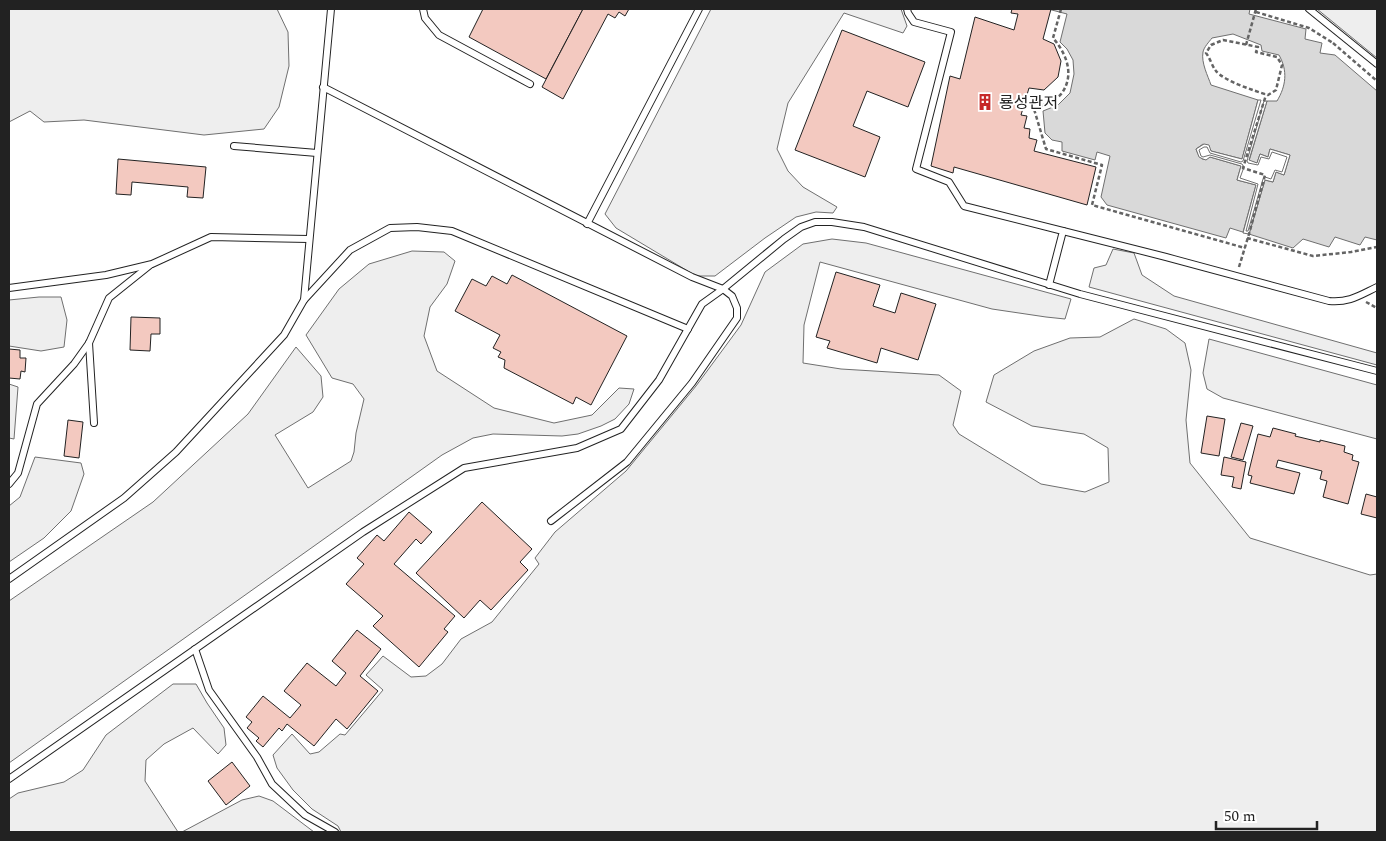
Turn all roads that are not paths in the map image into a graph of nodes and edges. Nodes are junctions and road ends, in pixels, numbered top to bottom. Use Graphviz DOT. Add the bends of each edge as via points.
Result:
graph roads {
  1 [pos="331,9"];
  2 [pos="423,9"];
  3 [pos="698,9"];
  4 [pos="907,9"];
  5 [pos="1309,9"];
  6 [pos="1377,64"];
  7 [pos="530,84"];
  8 [pos="323,87"];
  9 [pos="234,146"];
  10 [pos="317,153"];
  11 [pos="587,224"];
  12 [pos="1063,231"];
  13 [pos="309,239"];
  14 [pos="152,264"];
  15 [pos="1049,285"];
  16 [pos="1377,287"];
  17 [pos="9,288"];
  18 [pos="724,289"];
  19 [pos="304,300"];
  20 [pos="688,329"];
  21 [pos="89,343"];
  22 [pos="1377,372"];
  23 [pos="94,423"];
  24 [pos="9,484"];
  25 [pos="552,521"];
  26 [pos="9,578"];
  27 [pos="195,649"];
  28 [pos="9,779"];
  29 [pos="335,832"];
  1 -- 8 [label="lane"];
  2 -- 7 [label="lane" via="425,18 439,35"];
  3 -- 11 [label="lane"];
  4 -- 12 [label="lane" via="914,22 951,32 916,169 949,182 964,206"];
  5 -- 6 [label="lane"];
  8 -- 10 [label="lane"];
  8 -- 11 [label="lane"];
  9 -- 10 [label="lane"];
  10 -- 13 [label="lane"];
  11 -- 18 [label="lane" via="692,277"];
  12 -- 15 [label="lane"];
  12 -- 16 [label="lane" via="1329,301 1352,299"];
  13 -- 14 [label="lane" via="210,238"];
  13 -- 19 [label="lane"];
  14 -- 17 [label="lane" via="106,275"];
  14 -- 21 [label="lane" via="109,298"];
  15 -- 18 [label="lane" via="864,227 815,222 784,239"];
  15 -- 22 [label="lane"];
  18 -- 20 [label="lane" via="702,304"];
  18 -- 25 [label="lane" via="732,296 737,318 692,383 627,462"];
  19 -- 20 [label="lane" via="350,250 390,228 416,227 452,231"];
  19 -- 26 [label="lane" via="284,335 176,452 124,498"];
  20 -- 27 [label="lane" via="659,380 620,428 576,448 464,468 362,532"];
  21 -- 23 [label="lane"];
  21 -- 24 [label="lane" via="37,404 18,473"];
  27 -- 28 [label="lane"];
  27 -- 29 [label="lane" via="209,690 257,757 272,784 306,815"];
}
